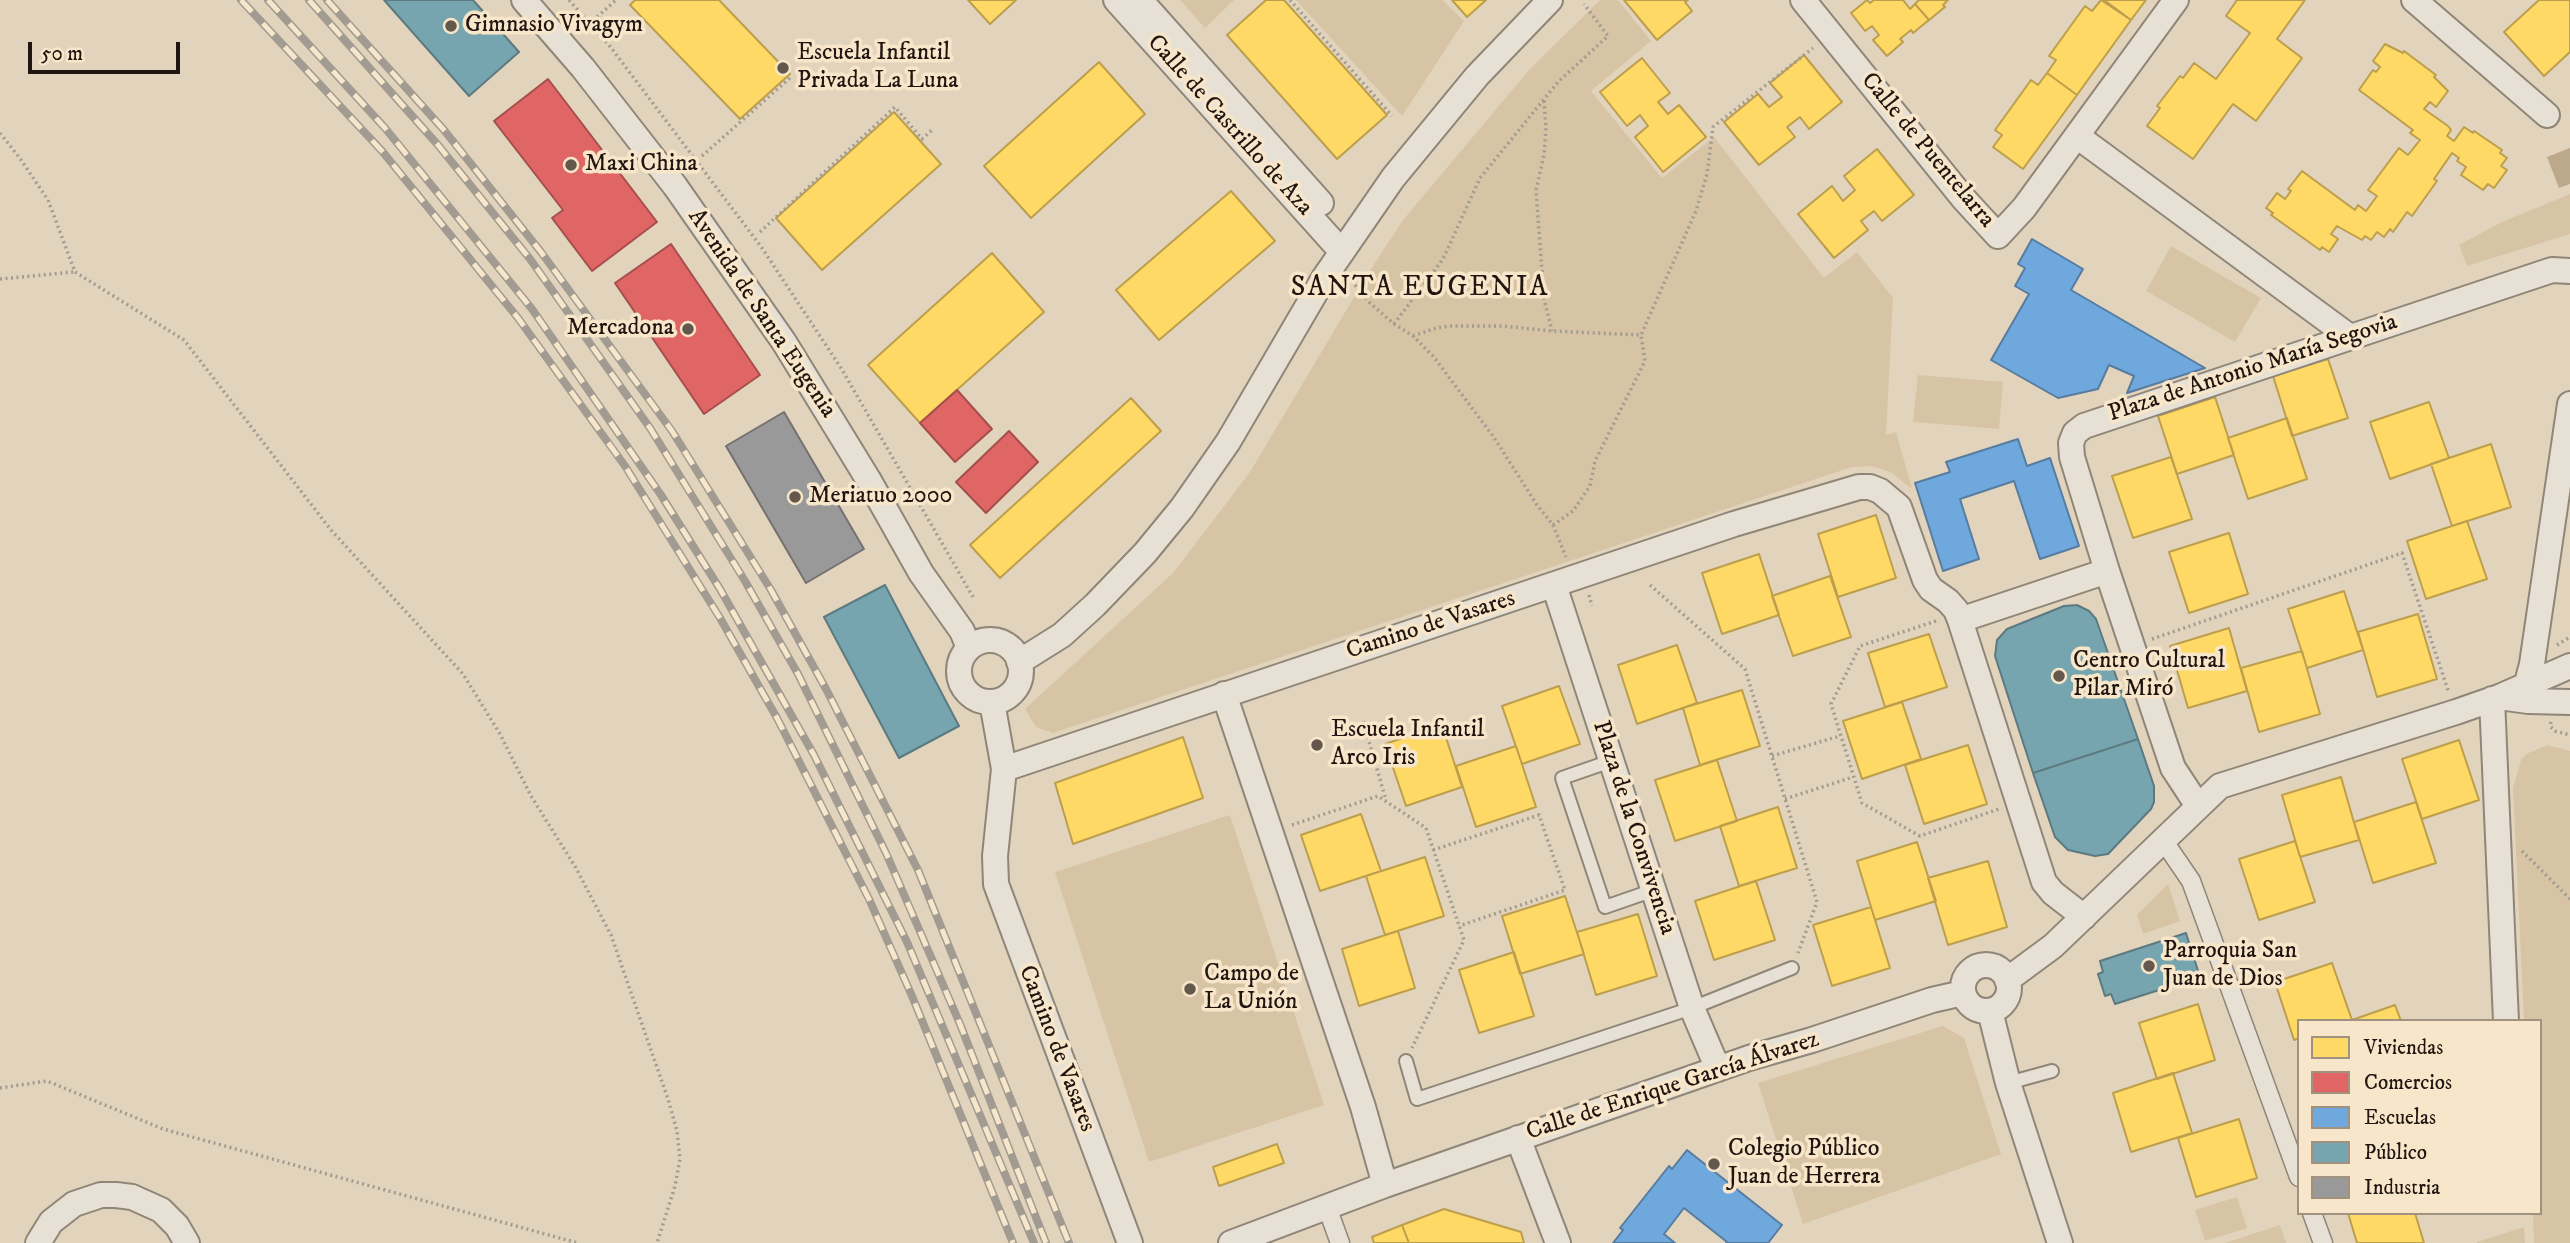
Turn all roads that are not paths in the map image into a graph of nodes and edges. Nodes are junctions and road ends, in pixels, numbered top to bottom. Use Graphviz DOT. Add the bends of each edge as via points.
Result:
graph roads {
  1 [pos="524,0"];
  2 [pos="1116,0"];
  3 [pos="1140,0"];
  4 [pos="1550,0"];
  5 [pos="1803,0"];
  6 [pos="2176,0"];
  7 [pos="2414,0"];
  8 [pos="2547,115"];
  9 [pos="2077,136"];
  10 [pos="1346,245"];
  11 [pos="2570,271"];
  12 [pos="2350,337"];
  13 [pos="2570,404"];
  14 [pos="2107,571"];
  15 [pos="1554,585"];
  16 [pos="1960,620"];
  17 [pos="969,648"];
  18 [pos="2562,658"];
  19 [pos="1019,662"];
  20 [pos="2527,683"];
  21 [pos="1224,694"];
  22 [pos="2496,698"];
  23 [pos="992,702"];
  24 [pos="2570,702"];
  25 [pos="1611,761"];
  26 [pos="1004,769"];
  27 [pos="2198,806"];
  28 [pos="2163,840"];
  29 [pos="1654,890"];
  30 [pos="2084,916"];
  31 [pos="1792,968"];
  32 [pos="2007,980"];
  33 [pos="1963,993"];
  34 [pos="1692,1008"];
  35 [pos="1990,1012"];
  36 [pos="2506,1019"];
  37 [pos="1406,1061"];
  38 [pos="1718,1069"];
  39 [pos="2052,1071"];
  40 [pos="2008,1083"];
  41 [pos="1518,1138"];
  42 [pos="2297,1172"];
  43 [pos="1385,1185"];
  44 [pos="1327,1207"];
  45 [pos="2313,1215"];
  46 [pos="182,1234"];
  47 [pos="38,1240"];
  48 [pos="196,1243"];
  49 [pos="1130,1243"];
  50 [pos="1231,1243"];
  51 [pos="1340,1243"];
  52 [pos="1558,1243"];
  53 [pos="2060,1243"];
  54 [pos="2323,1243"];
  1 -- 17 [label="street, Avenida de Santa Eugenia" via="675,186 748,289 814,389"];
  2 -- 10 [label="street, Calle de Castrillo de Aza"];
  3 -- 10 [label="street, Calle de Castrillo de Aza"];
  4 -- 10 [label="street" via="1432,128"];
  5 -- 9 [label="street, Calle de Puentelarra" via="1998,236"];
  6 -- 9 [label="street, Calle de Puentelarra"];
  7 -- 8 [label="street"];
  9 -- 12 [label="street"];
  10 -- 19 [label="street" via="1228,442 1182,508 1096,605 1062,635"];
  11 -- 12 [label="street, Plaza de Antonio María Segovia" via="2552,270"];
  12 -- 14 [label="street, Plaza de Antonio María Segovia" via="2092,422 2075,433 2072,457"];
  13 -- 20 [label="street"];
  14 -- 16 [label="street"];
  14 -- 27 [label="street, Plaza de Antonio María Segovia" via="2172,768"];
  15 -- 16 [label="street, Camino de Vasares" via="1747,520 1870,487 1899,507 1925,580 1956,610"];
  15 -- 21 [label="street, Camino de Vasares"];
  15 -- 25 [label="street, Plaza de la Convivencia"];
  16 -- 30 [label="street" via="2045,882"];
  17 -- 19 [label="street" via="988,640 1002,643"];
  17 -- 23 [label="street" via="961,658 961,684 978,699"];
  18 -- 20 [label="street"];
  19 -- 23 [label="street" via="1019,685 1012,694"];
  20 -- 22 [label="street"];
  21 -- 26 [label="street, Camino de Vasares"];
  21 -- 43 [label="street"];
  22 -- 24 [label="street"];
  22 -- 27 [label="street" via="2220,786"];
  22 -- 36 [label="street"];
  23 -- 26 [label="street, Camino de Vasares"];
  25 -- 29 [label="street, Plaza de la Convivencia"];
  25 -- 29 [label="lane" via="1562,778 1605,907"];
  26 -- 49 [label="street, Camino de Vasares" via="996,884"];
  27 -- 28 [label="street"];
  28 -- 30 [label="street"];
  28 -- 42 [label="street" via="2191,881"];
  29 -- 34 [label="street, Plaza de la Convivencia"];
  30 -- 32 [label="street"];
  31 -- 34 [label="lane"];
  32 -- 33 [label="street" via="1998,968 1983,965 1969,972"];
  32 -- 35 [label="street" via="2006,1000"];
  33 -- 35 [label="street" via="1970,1005"];
  33 -- 38 [label="street, Calle de Enrique García Álvarez"];
  34 -- 37 [label="lane" via="1417,1099"];
  34 -- 38 [label="street, Plaza de la Convivencia"];
  35 -- 40 [label="street"];
  38 -- 41 [label="street, Calle de Enrique García Álvarez"];
  39 -- 40 [label="lane"];
  40 -- 53 [label="street"];
  41 -- 43 [label="street, Calle de Enrique García Álvarez"];
  41 -- 52 [label="street"];
  43 -- 44 [label="street, Calle de Enrique García Álvarez"];
  44 -- 50 [label="street, Calle de Enrique García Álvarez"];
  44 -- 51 [label="street"];
  45 -- 54 [label="street"];
  46 -- 47 [label="street" via="147,1202 101,1195 74,1204 51,1222"];
  46 -- 48 [label="street"];
}
